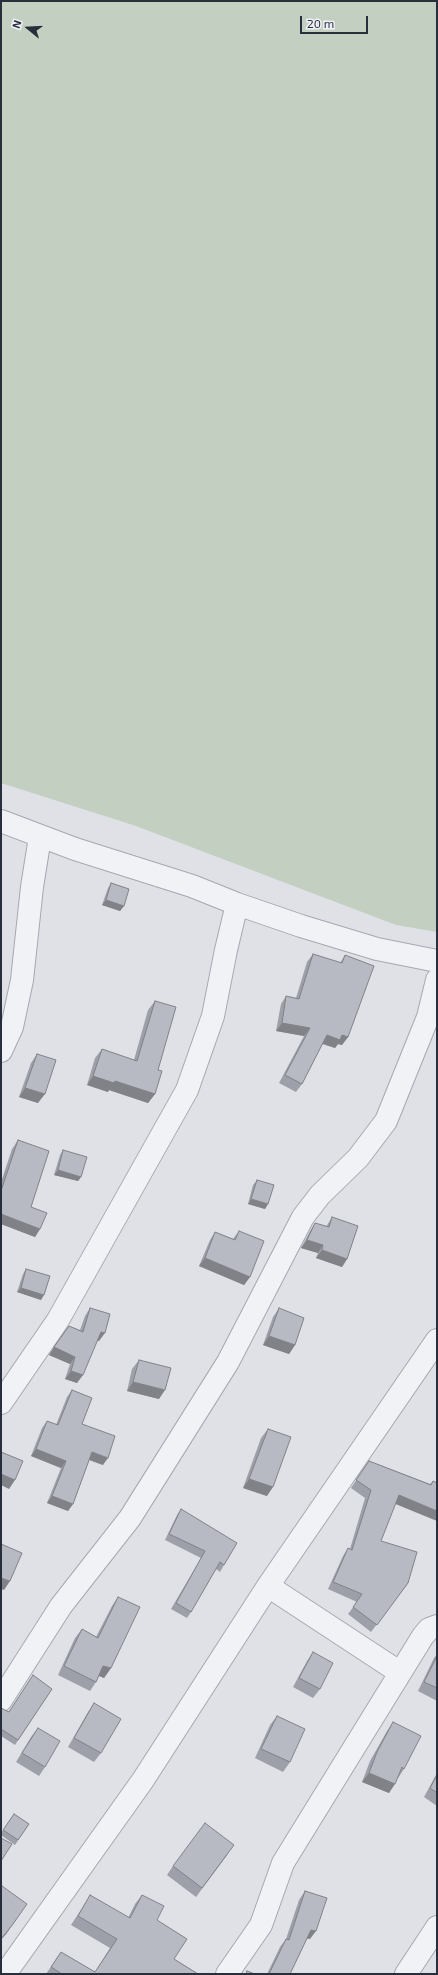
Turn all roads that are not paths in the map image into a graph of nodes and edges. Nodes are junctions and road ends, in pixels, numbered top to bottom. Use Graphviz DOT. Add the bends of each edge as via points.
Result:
graph roads {
  1 [pos="1,821"];
  2 [pos="40,837"];
  3 [pos="237,904"];
  4 [pos="437,961"];
  5 [pos="437,980"];
  6 [pos="1,1051"];
  7 [pos="437,1340"];
  8 [pos="1,1403"];
  9 [pos="268,1586"];
  10 [pos="437,1626"];
  11 [pos="400,1672"];
  12 [pos="1,1700"];
  13 [pos="437,1927"];
  14 [pos="5,1974"];
  15 [pos="226,1974"];
  16 [pos="406,1974"];
  1 -- 2 [label="street"];
  2 -- 3 [label="street" via="192,886"];
  2 -- 6 [label="street" via="22,980 12,1027"];
  3 -- 4 [label="street" via="377,949"];
  3 -- 8 [label="street" via="213,1016 187,1090 58,1320"];
  5 -- 12 [label="street" via="428,1017 386,1121 358,1158 320,1195 303,1217 220,1375 130,1518 61,1606"];
  7 -- 9 [label="street"];
  9 -- 11 [label="street"];
  9 -- 14 [label="street" via="143,1780"];
  10 -- 11 [label="street" via="422,1636"];
  11 -- 15 [label="street" via="283,1862 261,1925"];
  13 -- 16 [label="street"];
}
